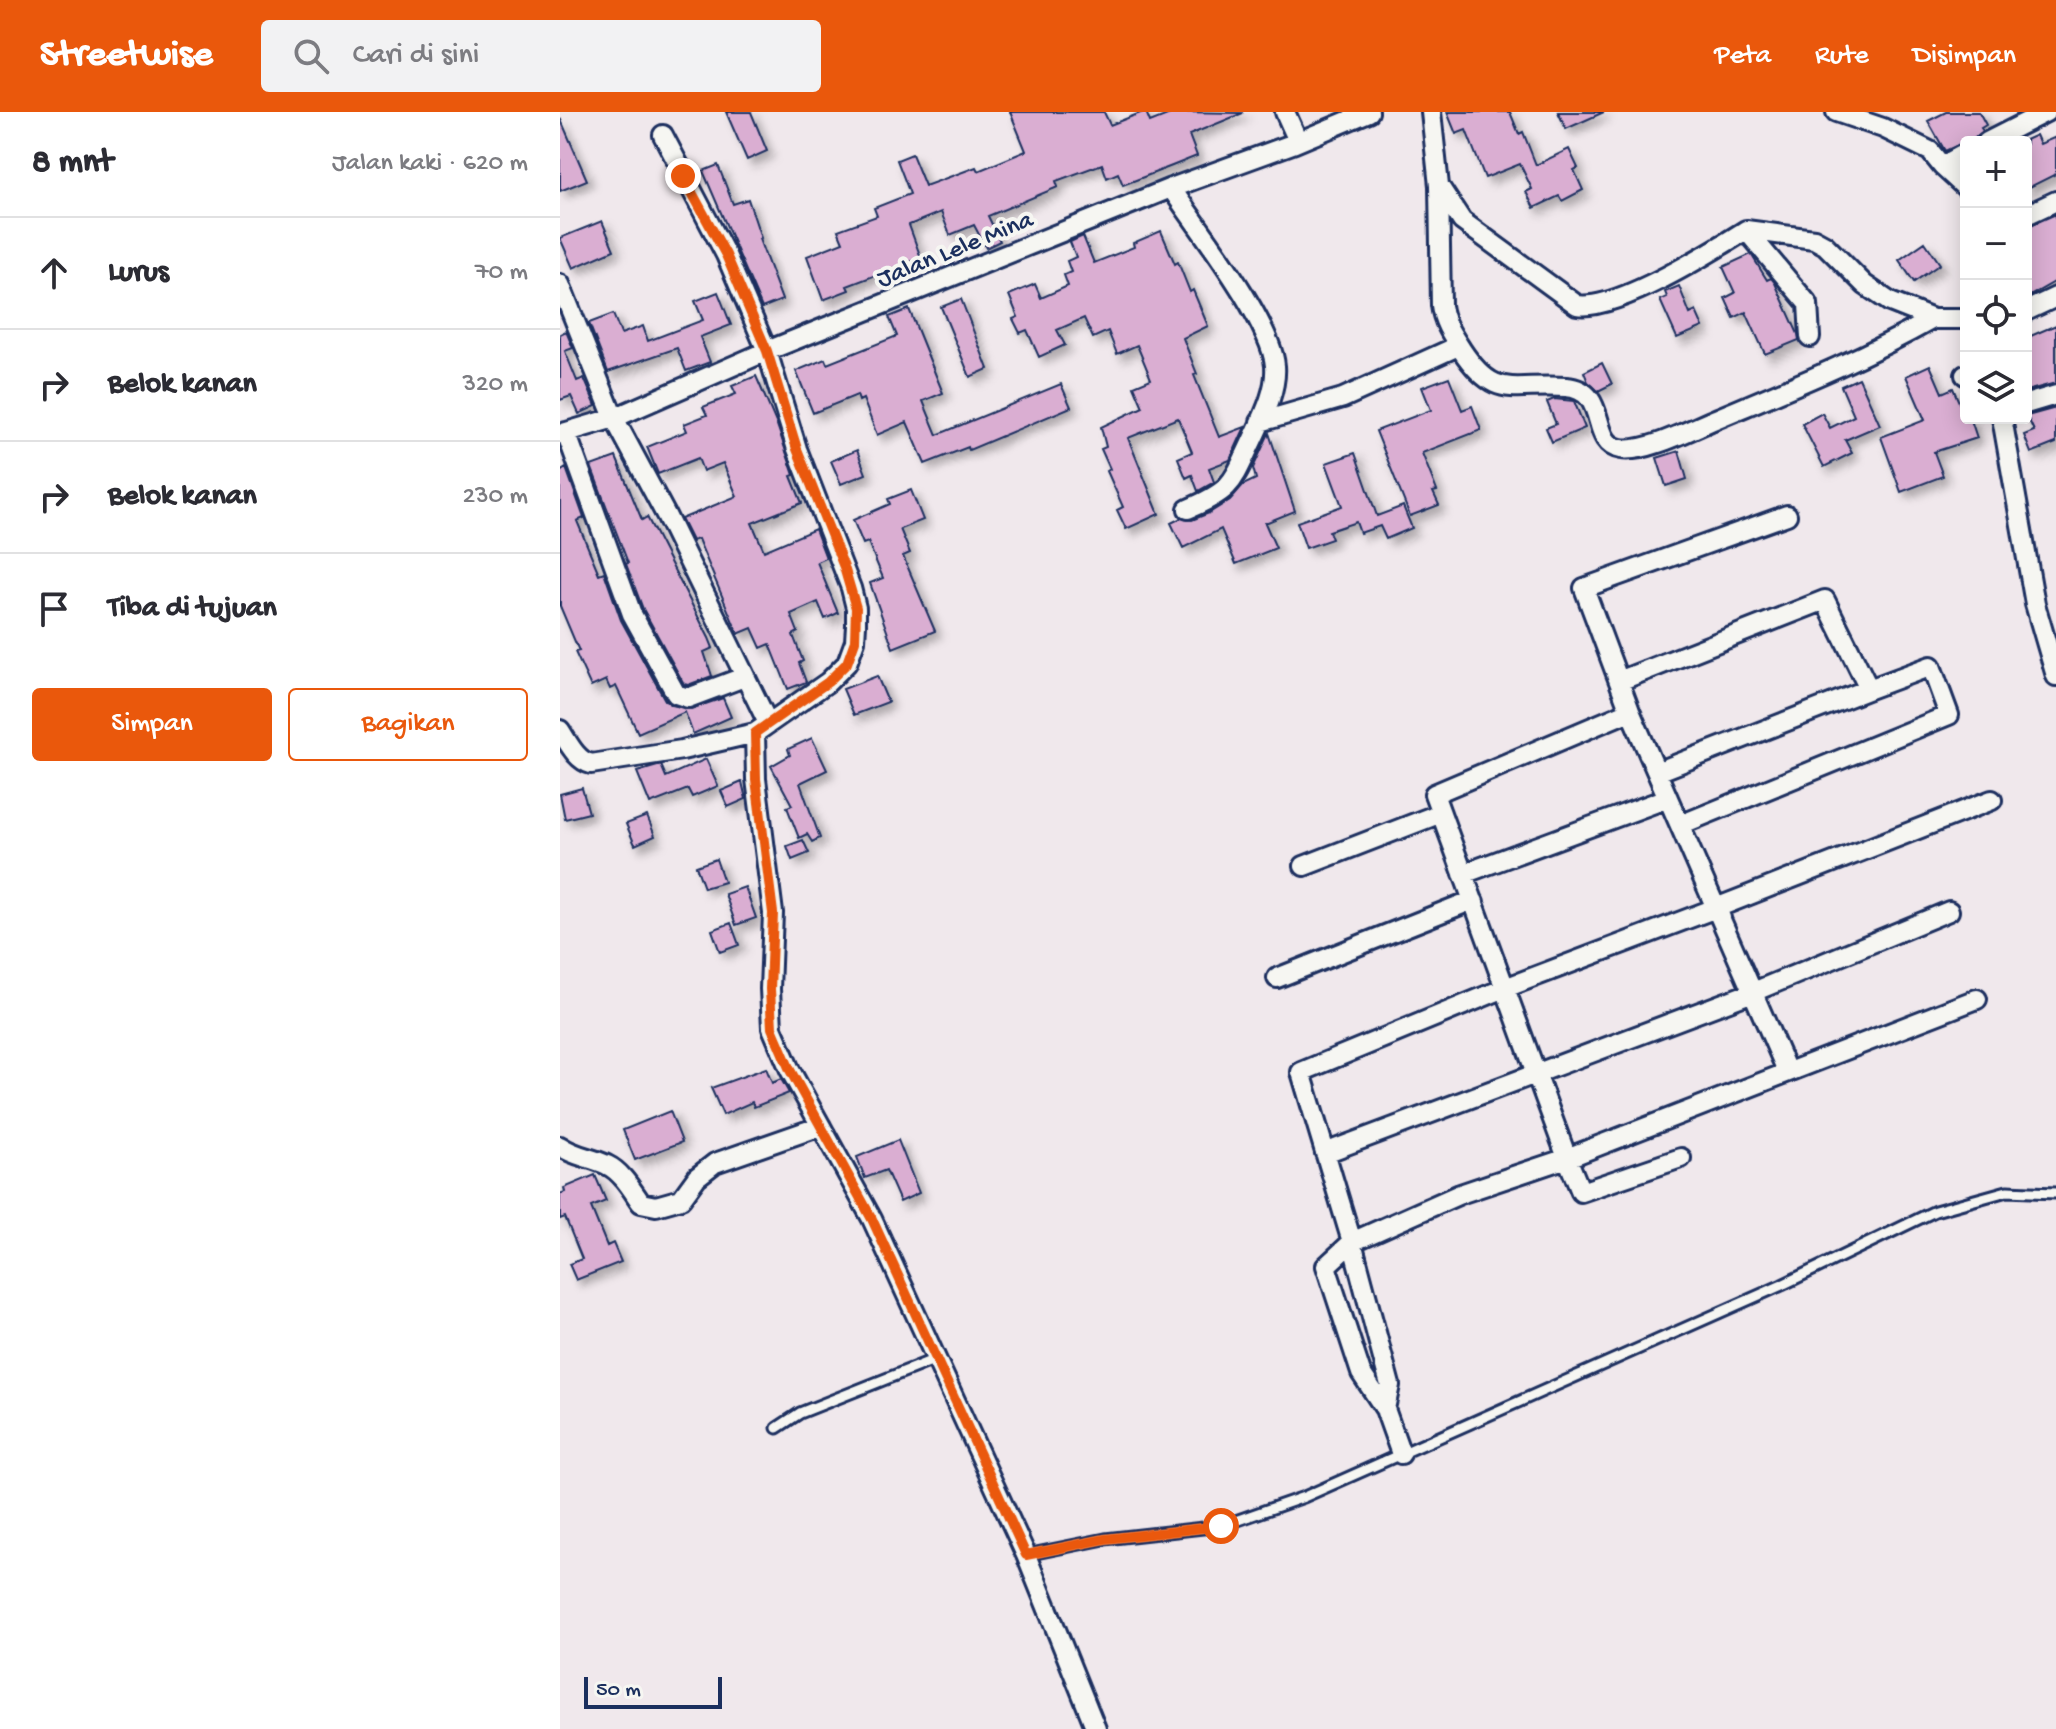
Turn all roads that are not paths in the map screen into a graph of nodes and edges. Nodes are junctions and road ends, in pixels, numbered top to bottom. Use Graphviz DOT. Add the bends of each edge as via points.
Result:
graph roads {
  1 [pos="1285,112"];
  2 [pos="1369,112"];
  3 [pos="1431,112"];
  4 [pos="1836,112"];
  5 [pos="2046,112"];
  6 [pos="663,135"];
  7 [pos="1999,136"];
  8 [pos="1298,141"];
  9 [pos="1960,156"];
  10 [pos="1942,166"];
  11 [pos="1960,182"];
  12 [pos="1439,186"];
  13 [pos="1171,188"];
  14 [pos="2056,201"];
  15 [pos="2032,212"];
  16 [pos="1746,230"];
  17 [pos="560,284"];
  18 [pos="2056,297"];
  19 [pos="2032,308"];
  20 [pos="1933,319"];
  21 [pos="1960,319"];
  22 [pos="1810,337"];
  23 [pos="1458,346"];
  24 [pos="767,351"];
  25 [pos="2056,395"];
  26 [pos="2032,402"];
  27 [pos="614,418"];
  28 [pos="1260,422"];
  29 [pos="2003,424"];
  30 [pos="563,433"];
  31 [pos="1188,509"];
  32 [pos="1787,515"];
  33 [pos="2056,676"];
  34 [pos="744,677"];
  35 [pos="1619,681"];
  36 [pos="1869,689"];
  37 [pos="1630,711"];
  38 [pos="762,728"];
  39 [pos="560,730"];
  40 [pos="1657,772"];
  41 [pos="1668,798"];
  42 [pos="1992,800"];
  43 [pos="1441,813"];
  44 [pos="1680,825"];
  45 [pos="1304,866"];
  46 [pos="1463,874"];
  47 [pos="1473,900"];
  48 [pos="1716,908"];
  49 [pos="1949,911"];
  50 [pos="1277,978"];
  51 [pos="1505,988"];
  52 [pos="1753,992"];
  53 [pos="1977,999"];
  54 [pos="1787,1071"];
  55 [pos="1536,1072"];
  56 [pos="821,1126"];
  57 [pos="560,1146"];
  58 [pos="1325,1153"];
  59 [pos="1567,1158"];
  60 [pos="1681,1158"];
  61 [pos="2056,1193"];
  62 [pos="1352,1242"];
  63 [pos="936,1359"];
  64 [pos="1385,1409"];
  65 [pos="777,1428"];
  66 [pos="1401,1454"];
  67 [pos="1026,1555"];
  68 [pos="1096,1729"];
  1 -- 8 [label="street"];
  2 -- 8 [label="street, Jalan Lele Mina"];
  3 -- 12 [label="street"];
  4 -- 10 [label="street" via="1910,140 1930,151"];
  5 -- 7 [label="street"];
  6 -- 24 [label="street" via="726,255"];
  8 -- 13 [label="street, Jalan Lele Mina"];
  9 -- 10 [label="street"];
  10 -- 11 [label="street"];
  12 -- 16 [label="street" via="1462,221 1577,305 1606,302 1692,264"];
  12 -- 23 [label="street" via="1441,305"];
  13 -- 24 [label="street, Jalan Lele Mina"];
  13 -- 28 [label="street" via="1259,321 1269,345 1275,375"];
  14 -- 15 [label="street"];
  16 -- 20 [label="street" via="1814,239 1890,302"];
  16 -- 22 [label="street" via="1808,304"];
  17 -- 27 [label="street"];
  18 -- 19 [label="street"];
  20 -- 21 [label="street"];
  20 -- 23 [label="street" via="1832,370 1630,450 1615,448 1605,438 1586,393 1565,387 1498,385 1485,380"];
  23 -- 28 [label="street" via="1343,398"];
  24 -- 27 [label="street, Jalan Lele Mina"];
  24 -- 38 [label="street" via="856,616 847,663"];
  25 -- 26 [label="street"];
  27 -- 30 [label="street, Jalan Lele Mina"];
  27 -- 34 [label="street"];
  28 -- 31 [label="street" via="1228,485 1216,497"];
  29 -- 33 [label="street" via="2035,604"];
  30 -- 34 [label="street" via="632,614 676,694 688,698"];
  32 -- 35 [label="street" via="1584,588"];
  34 -- 38 [label="street"];
  35 -- 36 [label="street" via="1825,600"];
  35 -- 37 [label="street"];
  36 -- 40 [label="street"];
  36 -- 44 [label="street" via="1931,666 1949,715"];
  37 -- 40 [label="street"];
  37 -- 43 [label="street" via="1434,794"];
  38 -- 39 [label="street" via="682,750 591,764 578,756"];
  38 -- 56 [label="street" via="756,779 773,913 772,1028"];
  40 -- 41 [label="street"];
  41 -- 44 [label="street"];
  41 -- 46 [label="street"];
  42 -- 48 [label="street"];
  43 -- 45 [label="street"];
  43 -- 46 [label="street"];
  44 -- 48 [label="street"];
  46 -- 47 [label="street"];
  47 -- 50 [label="street"];
  47 -- 51 [label="street"];
  48 -- 51 [label="street"];
  48 -- 52 [label="street"];
  49 -- 52 [label="street"];
  51 -- 55 [label="street"];
  51 -- 58 [label="street" via="1301,1072"];
  52 -- 54 [label="street"];
  52 -- 55 [label="street"];
  53 -- 54 [label="street"];
  54 -- 59 [label="street"];
  55 -- 58 [label="street"];
  55 -- 59 [label="street"];
  56 -- 57 [label="street" via="715,1163 681,1199 656,1206 641,1203 617,1171"];
  56 -- 63 [label="street" via="872,1219"];
  58 -- 62 [label="street"];
  59 -- 60 [label="street" via="1581,1192"];
  59 -- 62 [label="street" via="1460,1194"];
  61 -- 66 [label="lane" via="2007,1191 1935,1211"];
  62 -- 64 [label="street" via="1390,1385"];
  62 -- 64 [label="street" via="1326,1266 1361,1373"];
  63 -- 65 [label="lane" via="812,1408"];
  63 -- 67 [label="street"];
  64 -- 66 [label="street"];
  66 -- 67 [label="lane" via="1221,1526 1105,1539"];
  67 -- 68 [label="street"];
}
